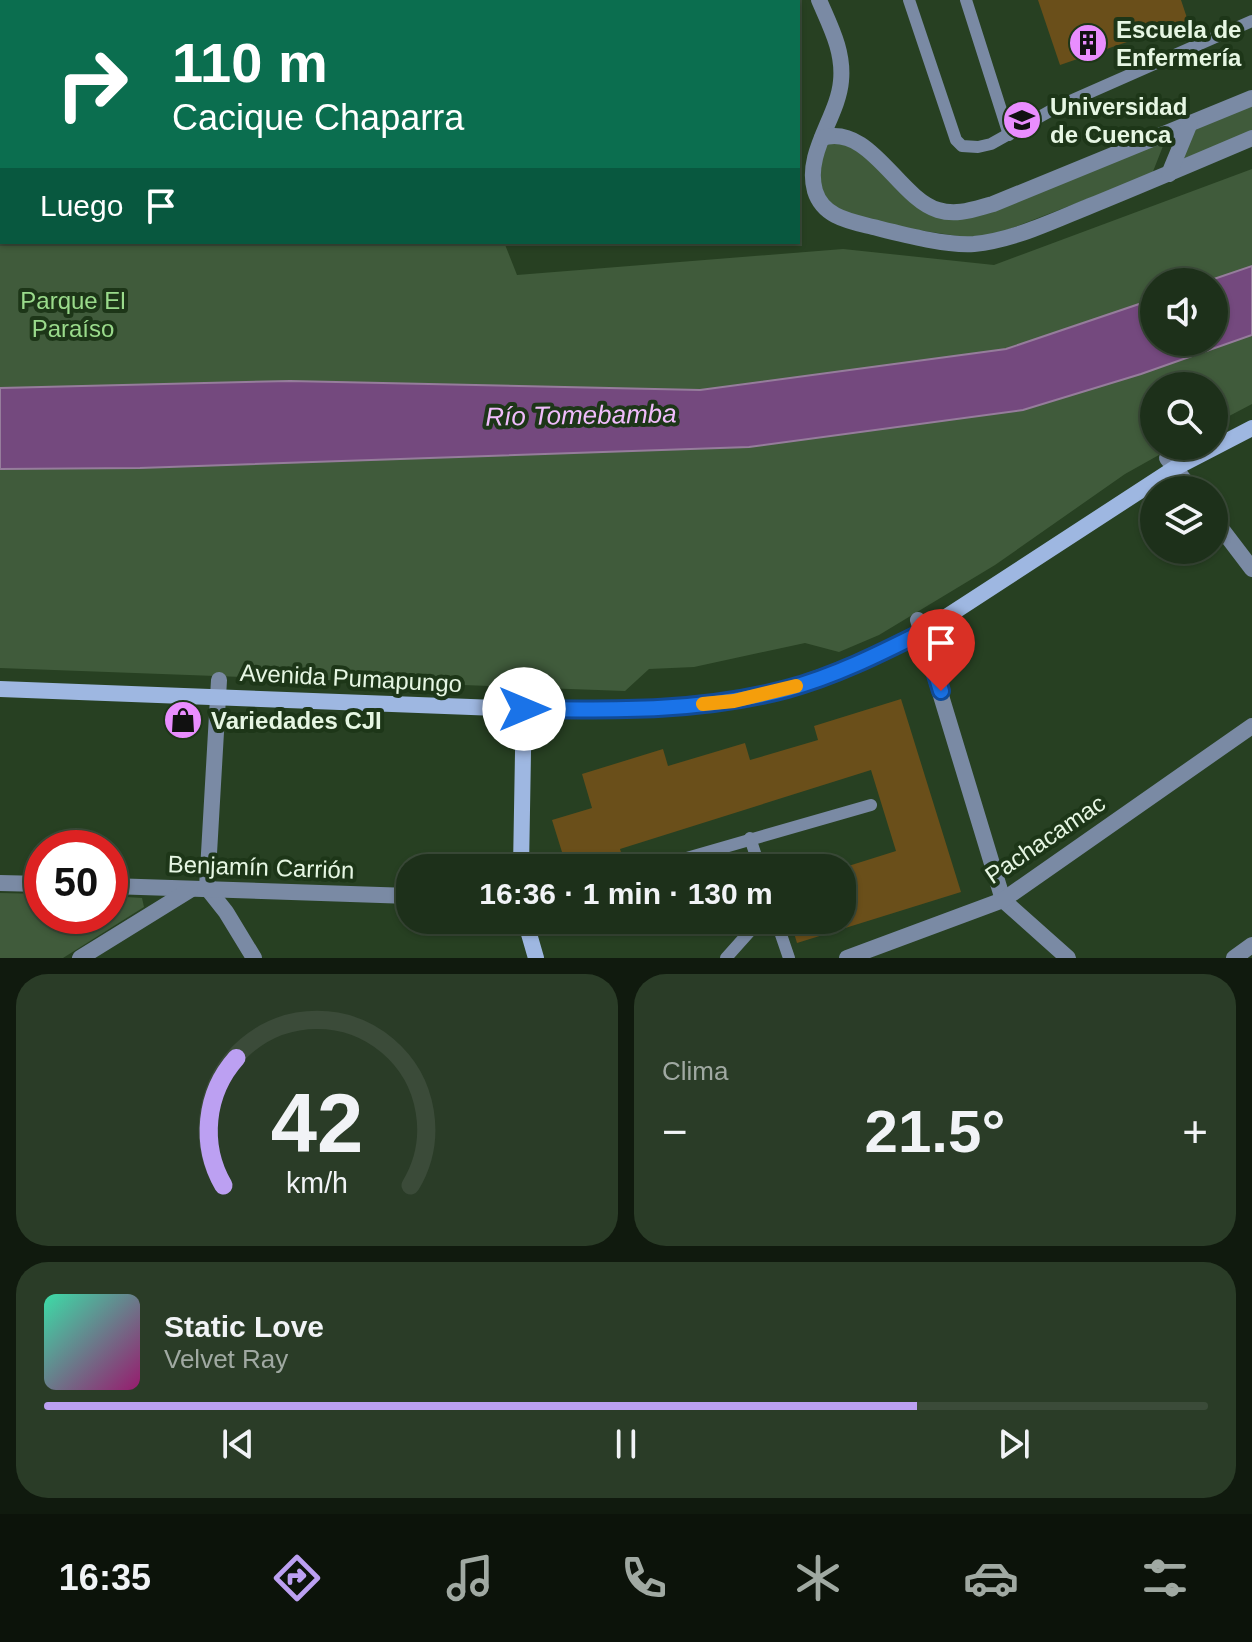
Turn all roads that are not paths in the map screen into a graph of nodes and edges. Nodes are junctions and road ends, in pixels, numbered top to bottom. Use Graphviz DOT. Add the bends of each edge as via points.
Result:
graph roads {
  1 [pos="819,0"];
  2 [pos="909,0"];
  3 [pos="966,0"];
  4 [pos="1252,21"];
  5 [pos="1252,98"];
  6 [pos="1190,123"];
  7 [pos="1009,135"];
  8 [pos="822,138"];
  9 [pos="1252,138"];
  10 [pos="1169,174"];
  11 [pos="1252,428"];
  12 [pos="1171,463"];
  13 [pos="1181,476"];
  14 [pos="1228,537"];
  15 [pos="1252,569"];
  16 [pos="921,626"];
  17 [pos="219,688"];
  18 [pos="0,689"];
  19 [pos="524,702"];
  20 [pos="1252,726"];
  21 [pos="871,805"];
  22 [pos="750,838"];
  23 [pos="521,854"];
  24 [pos="698,854"];
  25 [pos="755,854"];
  26 [pos="0,883"];
  27 [pos="24,884"];
  28 [pos="128,887"];
  29 [pos="199,889"];
  30 [pos="396,896"];
  31 [pos="1003,900"];
  32 [pos="529,934"];
  33 [pos="747,934"];
  34 [pos="781,934"];
  35 [pos="1252,945"];
  36 [pos="80,958"];
  37 [pos="254,958"];
  38 [pos="536,958"];
  39 [pos="726,958"];
  40 [pos="789,958"];
  41 [pos="847,958"];
  42 [pos="1068,958"];
  43 [pos="1234,958"];
  1 -- 8 [label="street" via="841,52 842,78"];
  2 -- 7 [label="lane" via="956,140 978,147"];
  3 -- 7 [label="lane"];
  4 -- 7 [label="lane" via="1059,106"];
  5 -- 6 [label="street"];
  6 -- 8 [label="street" via="959,213 925,205 864,146 831,135"];
  6 -- 10 [label="street"];
  8 -- 10 [label="street" via="814,188 820,204 834,216 972,244 1046,224"];
  9 -- 10 [label="street"];
  11 -- 12 [label="main road, Avenida Pumapungo"];
  12 -- 13 [label="street"];
  12 -- 16 [label="main road, Avenida Pumapungo"];
  14 -- 15 [label="street"];
  16 -- 19 [label="main road, Avenida Pumapungo" via="860,663 734,701 673,708"];
  16 -- 31 [label="street"];
  17 -- 18 [label="main road, Avenida Pumapungo"];
  17 -- 19 [label="main road, Avenida Pumapungo"];
  17 -- 29 [label="street"];
  19 -- 23 [label="main road"];
  20 -- 31 [label="street, Pachacamac"];
  21 -- 22 [label="lane"];
  22 -- 24 [label="lane"];
  22 -- 25 [label="lane"];
  26 -- 27 [label="street"];
  28 -- 29 [label="street, Benjamín Carrión"];
  29 -- 30 [label="street, Benjamín Carrión"];
  29 -- 36 [label="street"];
  29 -- 37 [label="street" via="226,912"];
  31 -- 41 [label="street, Pachacamac"];
  31 -- 42 [label="street"];
  32 -- 38 [label="main road"];
  33 -- 39 [label="lane"];
  34 -- 40 [label="lane"];
  35 -- 43 [label="street"];
}
